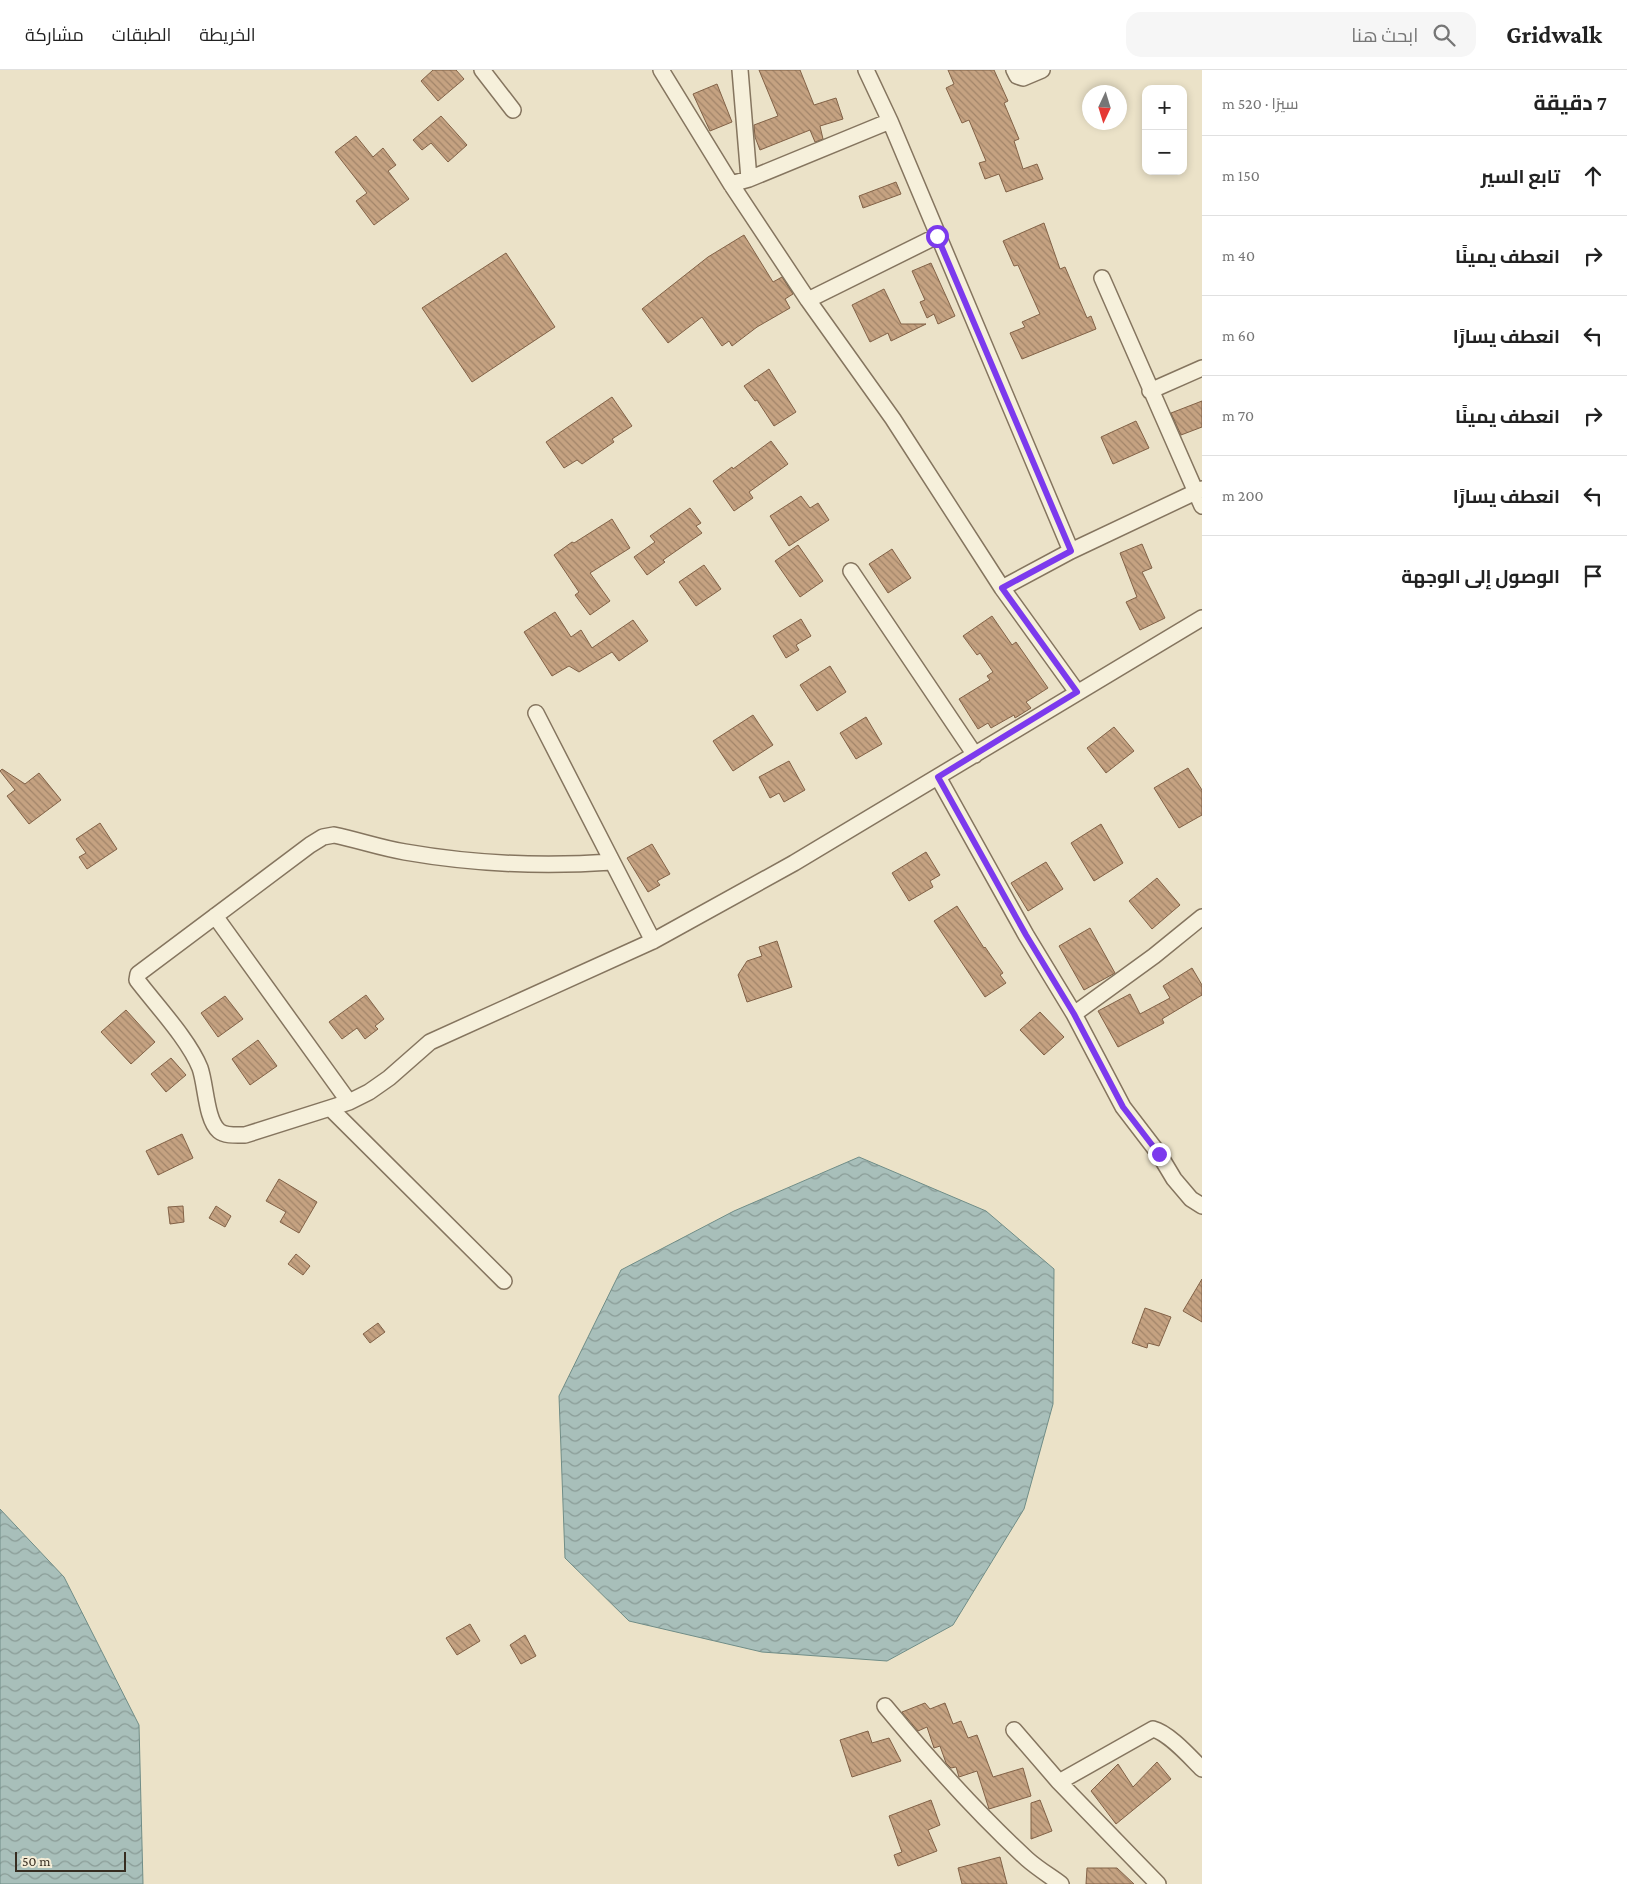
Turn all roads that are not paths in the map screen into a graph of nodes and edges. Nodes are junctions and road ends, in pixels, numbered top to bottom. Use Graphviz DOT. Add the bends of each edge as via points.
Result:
graph roads {
  1 [pos="482,70"];
  2 [pos="661,70"];
  3 [pos="740,70"];
  4 [pos="866,70"];
  5 [pos="1014,70"];
  6 [pos="1042,70"];
  7 [pos="513,110"];
  8 [pos="890,121"];
  9 [pos="749,179"];
  10 [pos="731,184"];
  11 [pos="937,236"];
  12 [pos="1102,278"];
  13 [pos="808,300"];
  14 [pos="1202,368"];
  15 [pos="1150,391"];
  16 [pos="1199,491"];
  17 [pos="1202,506"];
  18 [pos="1071,551"];
  19 [pos="851,571"];
  20 [pos="1002,588"];
  21 [pos="1202,618"];
  22 [pos="1077,692"];
  23 [pos="536,713"];
  24 [pos="975,755"];
  25 [pos="938,777"];
  26 [pos="612,862"];
  27 [pos="215,916"];
  28 [pos="1202,917"];
  29 [pos="653,941"];
  30 [pos="1074,1014"];
  31 [pos="349,1102"];
  32 [pos="330,1108"];
  33 [pos="1202,1206"];
  34 [pos="504,1281"];
  35 [pos="885,1706"];
  36 [pos="1014,1730"];
  37 [pos="1201,1765"];
  38 [pos="1059,1782"];
  39 [pos="1061,1884"];
  40 [pos="1158,1884"];
  1 -- 7 [label="street"];
  2 -- 10 [label="street"];
  3 -- 9 [label="street"];
  4 -- 8 [label="street"];
  5 -- 6 [label="street" via="1023,78"];
  8 -- 9 [label="street"];
  8 -- 11 [label="street"];
  9 -- 10 [label="street"];
  10 -- 13 [label="street"];
  11 -- 13 [label="street"];
  11 -- 18 [label="street"];
  12 -- 15 [label="street"];
  13 -- 20 [label="street" via="893,419"];
  14 -- 15 [label="street"];
  15 -- 16 [label="street"];
  16 -- 17 [label="street"];
  16 -- 18 [label="street"];
  18 -- 20 [label="street"];
  19 -- 24 [label="street"];
  20 -- 22 [label="street"];
  21 -- 22 [label="street"];
  22 -- 24 [label="street"];
  23 -- 26 [label="street"];
  24 -- 25 [label="street"];
  25 -- 29 [label="street" via="794,863"];
  25 -- 30 [label="street"];
  26 -- 27 [label="street" via="560,866 481,862 405,852 334,835 310,845"];
  26 -- 29 [label="street"];
  27 -- 31 [label="street"];
  27 -- 32 [label="street" via="137,976 192,1051 204,1083 212,1121 219,1131 245,1135"];
  28 -- 30 [label="street"];
  29 -- 31 [label="street" via="430,1042 389,1078"];
  30 -- 33 [label="street" via="1123,1107 1174,1179 1191,1199"];
  31 -- 32 [label="street"];
  32 -- 34 [label="street"];
  35 -- 39 [label="street" via="943,1774 988,1820 1028,1860"];
  36 -- 38 [label="street"];
  37 -- 38 [label="street" via="1167,1736 1153,1729"];
  38 -- 40 [label="street"];
}
